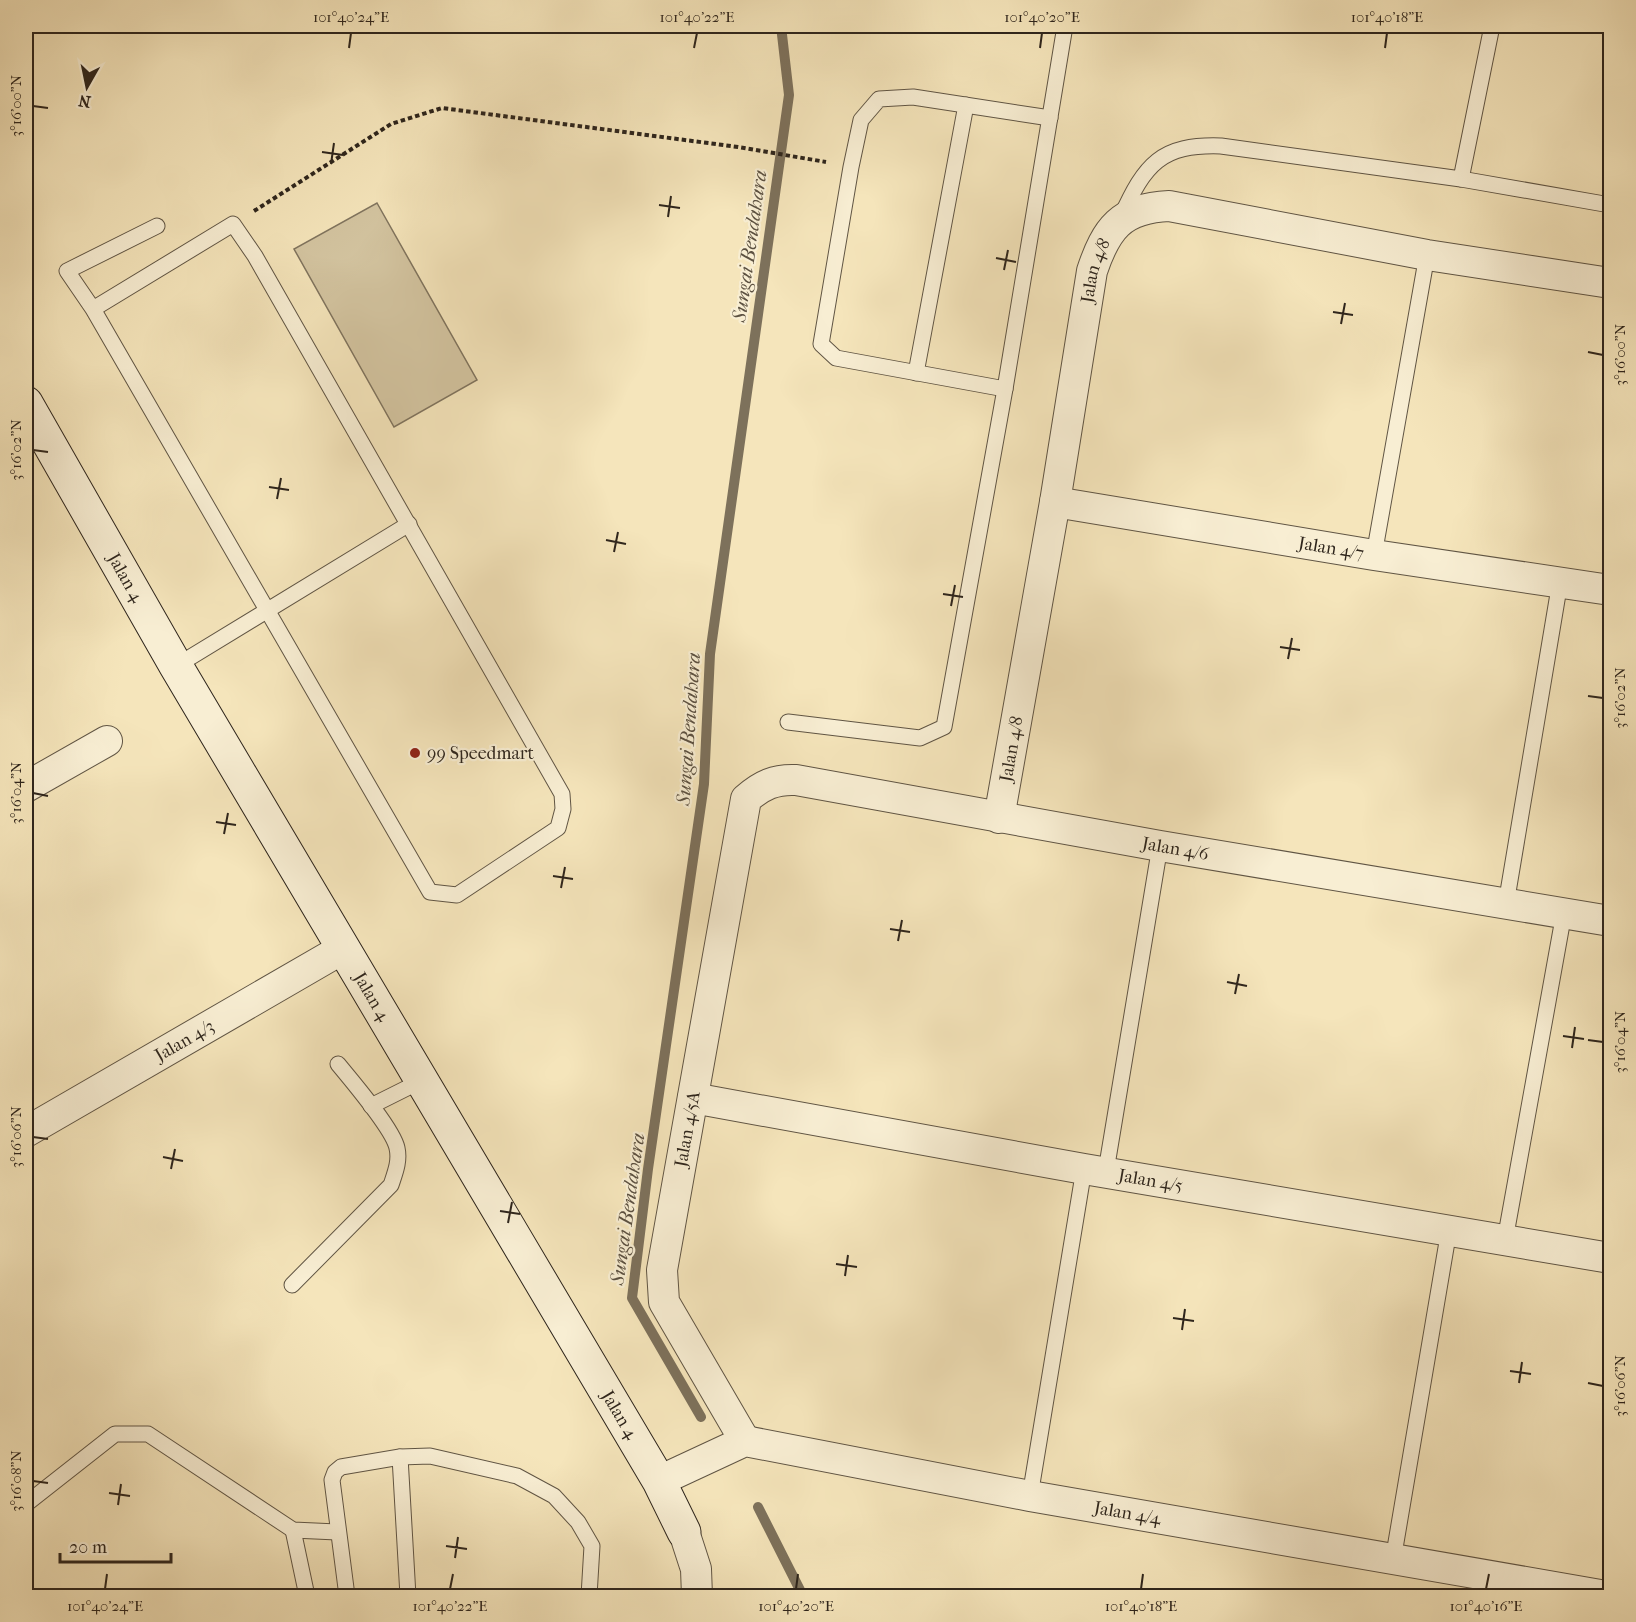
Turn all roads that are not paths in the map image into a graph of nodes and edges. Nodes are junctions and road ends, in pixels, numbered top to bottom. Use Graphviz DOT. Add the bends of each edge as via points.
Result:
graph roads {
  1 [pos="1065,26"];
  2 [pos="1492,26"];
  3 [pos="966,105"];
  4 [pos="1050,118"];
  5 [pos="1461,179"];
  6 [pos="1611,205"];
  7 [pos="1120,220"];
  8 [pos="157,226"];
  9 [pos="1427,255"];
  10 [pos="1611,283"];
  11 [pos="93,309"];
  12 [pos="916,373"];
  13 [pos="1005,389"];
  14 [pos="31,424"];
  15 [pos="1055,502"];
  16 [pos="409,524"];
  17 [pos="1374,555"];
  18 [pos="1560,582"];
  19 [pos="1611,590"];
  20 [pos="266,609"];
  21 [pos="176,666"];
  22 [pos="788,722"];
  23 [pos="107,741"];
  24 [pos="26,787"];
  25 [pos="746,799"];
  26 [pos="999,818"];
  27 [pos="1160,846"];
  28 [pos="1506,904"];
  29 [pos="1564,913"];
  30 [pos="1611,921"];
  31 [pos="344,948"];
  32 [pos="338,1064"];
  33 [pos="421,1081"];
  34 [pos="693,1098"];
  35 [pos="371,1106"];
  36 [pos="26,1132"];
  37 [pos="1095,1170"];
  38 [pos="1449,1230"];
  39 [pos="1505,1240"];
  40 [pos="1611,1258"];
  41 [pos="292,1285"];
  42 [pos="745,1441"];
  43 [pos="400,1457"];
  44 [pos="659,1481"];
  45 [pos="1030,1496"];
  46 [pos="26,1504"];
  47 [pos="293,1530"];
  48 [pos="684,1532"];
  49 [pos="337,1533"];
  50 [pos="1393,1560"];
  51 [pos="307,1596"];
  52 [pos="347,1596"];
  53 [pos="408,1596"];
  54 [pos="589,1596"];
  55 [pos="697,1596"];
  56 [pos="1606,1596"];
  1 -- 4 [label="lane"];
  2 -- 5 [label="lane"];
  3 -- 4 [label="lane"];
  3 -- 12 [label="lane"];
  3 -- 12 [label="lane" via="913,97 879,99 861,120 851,167 821,344 836,358"];
  4 -- 13 [label="lane"];
  5 -- 6 [label="lane"];
  5 -- 7 [label="lane" via="1192,145 1167,152 1149,168"];
  7 -- 9 [label="street, Jalan 4/8" via="1137,210 1169,206"];
  7 -- 15 [label="street, Jalan 4/8" via="1102,243 1092,271"];
  8 -- 11 [label="lane" via="67,271"];
  9 -- 10 [label="street, Jalan 4/8"];
  9 -- 17 [label="lane"];
  11 -- 16 [label="lane" via="233,224"];
  11 -- 20 [label="lane"];
  12 -- 13 [label="lane"];
  13 -- 22 [label="lane" via="944,727 920,738"];
  14 -- 21 [label="street, Jalan 4"];
  15 -- 17 [label="street, Jalan 4/7"];
  15 -- 26 [label="street, Jalan 4/8"];
  16 -- 20 [label="lane"];
  16 -- 20 [label="lane" via="562,794 558,828 457,894 430,892"];
  17 -- 18 [label="street, Jalan 4/7"];
  18 -- 19 [label="street, Jalan 4/7"];
  18 -- 28 [label="lane"];
  20 -- 21 [label="lane"];
  21 -- 31 [label="street, Jalan 4"];
  23 -- 24 [label="street"];
  25 -- 26 [label="street, Jalan 4/6" via="768,783 796,780"];
  25 -- 34 [label="street, Jalan 4/5A"];
  26 -- 27 [label="street, Jalan 4/6"];
  27 -- 28 [label="street, Jalan 4/6"];
  27 -- 37 [label="lane"];
  28 -- 29 [label="street, Jalan 4/6"];
  29 -- 30 [label="street, Jalan 4/6"];
  29 -- 39 [label="lane"];
  31 -- 33 [label="street, Jalan 4"];
  31 -- 36 [label="street, Jalan 4/3"];
  32 -- 35 [label="lane"];
  33 -- 35 [label="lane"];
  33 -- 44 [label="street, Jalan 4"];
  34 -- 37 [label="street, Jalan 4/5"];
  34 -- 42 [label="street, Jalan 4/5A" via="662,1270 664,1302"];
  35 -- 41 [label="lane" via="397,1147 398,1165 391,1185"];
  37 -- 38 [label="street, Jalan 4/5"];
  37 -- 45 [label="lane"];
  38 -- 39 [label="street, Jalan 4/5"];
  38 -- 50 [label="lane"];
  39 -- 40 [label="street, Jalan 4/5"];
  42 -- 44 [label="street"];
  42 -- 45 [label="street, Jalan 4/4"];
  43 -- 49 [label="lane" via="341,1467 335,1472 332,1480"];
  43 -- 53 [label="lane"];
  43 -- 54 [label="lane" via="430,1456 517,1476 554,1496 578,1522 592,1546"];
  44 -- 48 [label="street, Jalan 4"];
  45 -- 50 [label="street, Jalan 4/4"];
  46 -- 47 [label="lane" via="115,1434 148,1434"];
  47 -- 49 [label="lane"];
  47 -- 51 [label="lane"];
  48 -- 55 [label="street, Jalan 4" via="696,1569"];
  49 -- 52 [label="lane"];
  50 -- 56 [label="street, Jalan 4/4"];
}
